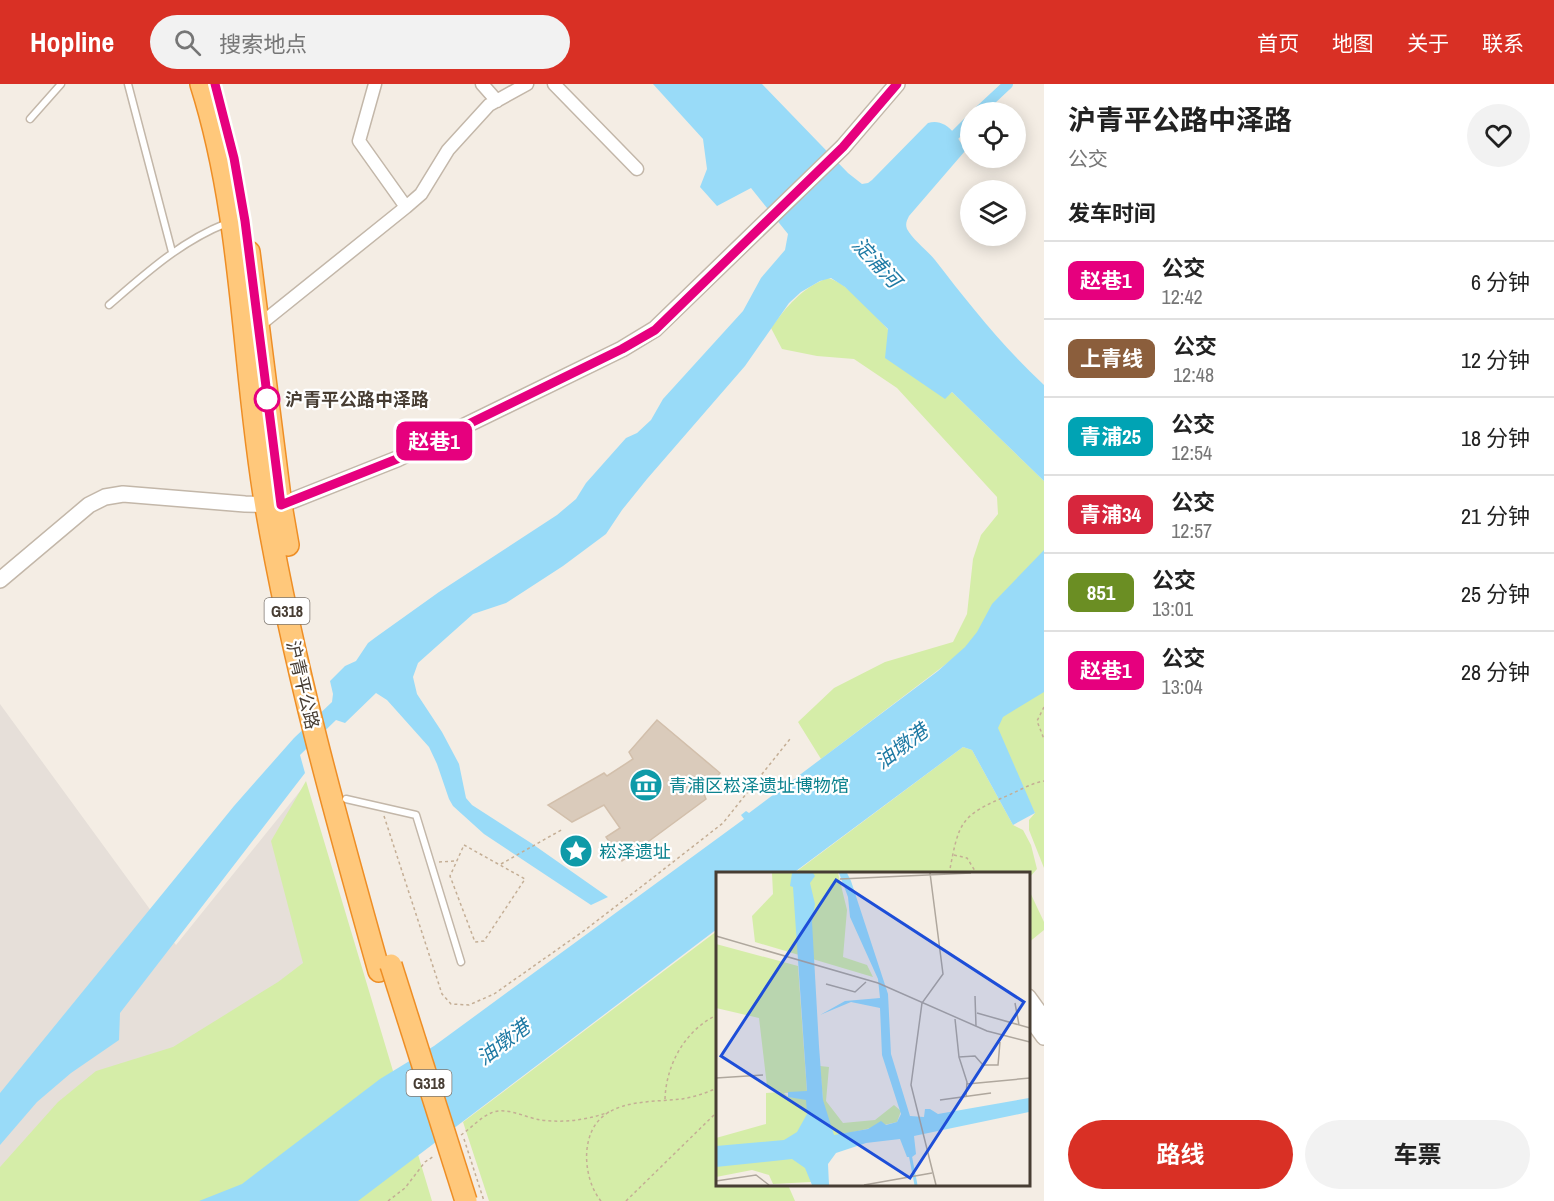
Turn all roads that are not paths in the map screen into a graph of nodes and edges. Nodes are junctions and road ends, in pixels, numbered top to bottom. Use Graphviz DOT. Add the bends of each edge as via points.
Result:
graph roads {
  1 [pos="61,84"];
  2 [pos="128,84"];
  3 [pos="201,84"];
  4 [pos="215,84"];
  5 [pos="375,84"];
  6 [pos="482,84"];
  7 [pos="527,84"];
  8 [pos="554,84"];
  9 [pos="897,84"];
  10 [pos="497,101"];
  11 [pos="30,119"];
  12 [pos="637,169"];
  13 [pos="406,207"];
  14 [pos="231,222"];
  15 [pos="172,252"];
  16 [pos="109,305"];
  17 [pos="258,326"];
  18 [pos="273,505"];
  19 [pos="0,580"];
  20 [pos="321,738"];
  21 [pos="346,799"];
  22 [pos="461,962"];
  23 [pos="385,968"];
  24 [pos="1029,998"];
  25 [pos="1029,1016"];
  26 [pos="1044,1019"];
  27 [pos="1044,1037"];
  28 [pos="452,1201"];
  29 [pos="466,1201"];
  1 -- 11 [label="lane"];
  2 -- 15 [label="lane"];
  3 -- 14 [label="highway, 沪青平公路 / G318"];
  4 -- 17 [label="highway, 沪青平公路 / G318" via="234,158"];
  5 -- 13 [label="street" via="359,141"];
  6 -- 10 [label="street"];
  7 -- 10 [label="street"];
  8 -- 12 [label="street"];
  9 -- 18 [label="street" via="843,147 655,330 397,459"];
  10 -- 13 [label="street" via="448,150 421,194"];
  13 -- 17 [label="street"];
  14 -- 15 [label="lane"];
  14 -- 18 [label="highway, 沪青平公路 / G318"];
  15 -- 16 [label="lane"];
  17 -- 18 [label="highway, 沪青平公路 / G318"];
  18 -- 19 [label="street" via="105,496"];
  18 -- 20 [label="highway, 沪青平公路 / G318"];
  20 -- 21 [label="highway, 沪青平公路 / G318"];
  20 -- 23 [label="highway, 沪青平公路 / G318"];
  21 -- 22 [label="lane" via="416,815"];
  21 -- 23 [label="highway, 沪青平公路 / G318"];
  23 -- 28 [label="highway, 沪青平公路 / G318"];
  23 -- 29 [label="highway, 沪青平公路 / G318, bridge"];
  24 -- 26 [label="street"];
  25 -- 27 [label="street"];
}
